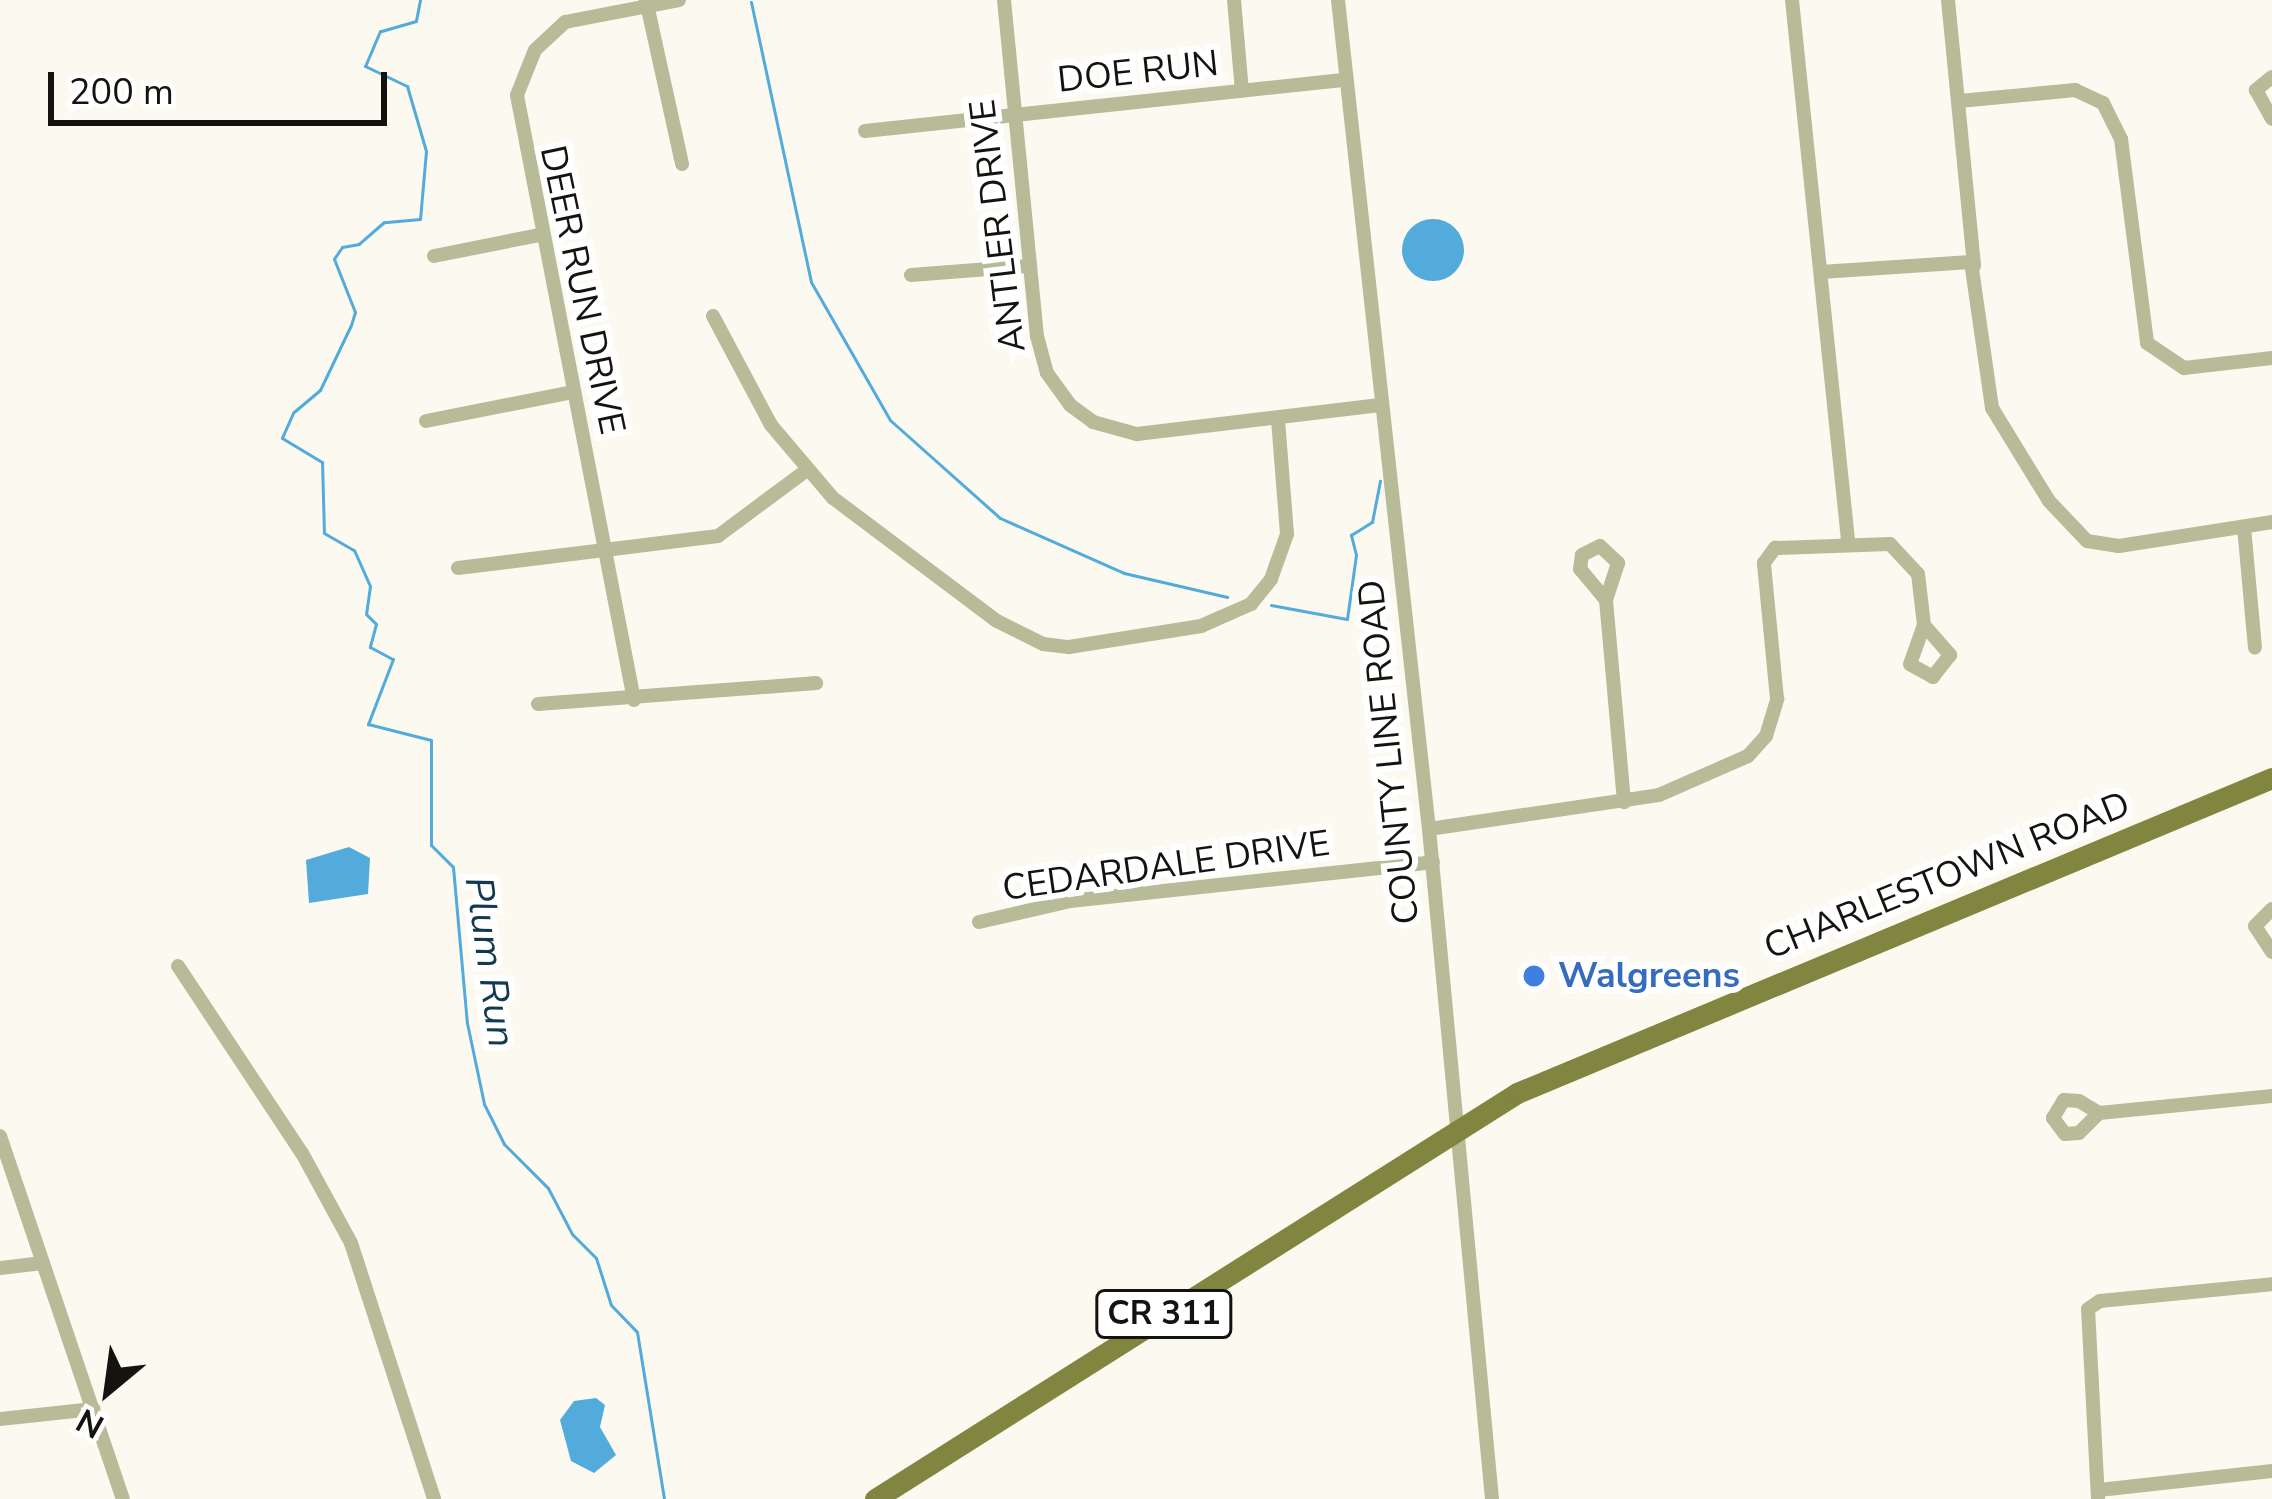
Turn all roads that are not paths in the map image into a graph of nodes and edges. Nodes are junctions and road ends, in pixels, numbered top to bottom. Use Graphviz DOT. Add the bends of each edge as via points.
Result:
graph roads {
  1 [pos="680,0"];
  2 [pos="1004,0"];
  3 [pos="1234,0"];
  4 [pos="1338,0"];
  5 [pos="1792,0"];
  6 [pos="1948,0"];
  7 [pos="646,2"];
  8 [pos="2272,76"];
  9 [pos="1345,80"];
  10 [pos="1242,91"];
  11 [pos="1959,100"];
  12 [pos="1014,116"];
  13 [pos="2272,119"];
  14 [pos="865,131"];
  15 [pos="682,164"];
  16 [pos="539,235"];
  17 [pos="434,256"];
  18 [pos="1029,266"];
  19 [pos="1974,266"];
  20 [pos="1821,272"];
  21 [pos="911,275"];
  22 [pos="713,316"];
  23 [pos="2272,358"];
  24 [pos="572,392"];
  25 [pos="1382,405"];
  26 [pos="1278,419"];
  27 [pos="426,421"];
  28 [pos="806,470"];
  29 [pos="2272,522"];
  30 [pos="2245,527"];
  31 [pos="1848,540"];
  32 [pos="605,551"];
  33 [pos="458,568"];
  34 [pos="1606,600"];
  35 [pos="1924,625"];
  36 [pos="2255,648"];
  37 [pos="816,682"];
  38 [pos="634,700"];
  39 [pos="538,704"];
  40 [pos="2272,778"];
  41 [pos="1624,802"];
  42 [pos="1429,829"];
  43 [pos="1432,862"];
  44 [pos="2272,909"];
  45 [pos="979,922"];
  46 [pos="2272,952"];
  47 [pos="178,966"];
  48 [pos="2272,1096"];
  49 [pos="2098,1113"];
  50 [pos="1456,1132"];
  51 [pos="0,1136"];
  52 [pos="43,1263"];
  53 [pos="0,1268"];
  54 [pos="2272,1284"];
  55 [pos="93,1408"];
  56 [pos="0,1419"];
  57 [pos="2272,1471"];
  58 [pos="2099,1495"];
  59 [pos="123,1499"];
  60 [pos="434,1499"];
  61 [pos="875,1499"];
  62 [pos="1492,1499"];
  1 -- 7 [label="street, DEER RUN DRIVE"];
  2 -- 12 [label="street, ANTLER DRIVE"];
  3 -- 10 [label="street"];
  4 -- 9 [label="street, COUNTY LINE ROAD"];
  5 -- 20 [label="street"];
  6 -- 11 [label="street"];
  7 -- 15 [label="street"];
  7 -- 16 [label="street, DEER RUN DRIVE" via="565,22 523,72 519,140"];
  8 -- 13 [label="street" via="2256,90"];
  9 -- 10 [label="street, DOE RUN"];
  9 -- 25 [label="street, COUNTY LINE ROAD"];
  10 -- 12 [label="street, DOE RUN"];
  11 -- 19 [label="street"];
  11 -- 23 [label="street" via="2074,90 2103,103 2121,139 2147,343 2184,368"];
  12 -- 14 [label="street, DOE RUN"];
  12 -- 18 [label="street, ANTLER DRIVE"];
  16 -- 17 [label="street"];
  16 -- 24 [label="street, DEER RUN DRIVE"];
  18 -- 21 [label="street"];
  18 -- 26 [label="street, ANTLER DRIVE" via="1047,373 1093,422 1137,434"];
  19 -- 20 [label="street" via="1952,259"];
  19 -- 30 [label="street" via="1992,408 2069,530 2096,545 2119,546"];
  20 -- 31 [label="street"];
  22 -- 28 [label="street" via="770,425"];
  24 -- 27 [label="street"];
  24 -- 32 [label="street, DEER RUN DRIVE"];
  25 -- 26 [label="street, ANTLER DRIVE"];
  25 -- 42 [label="street, COUNTY LINE ROAD"];
  26 -- 28 [label="street" via="1287,534 1271,579 1251,604 1202,626 1070,647 1028,639 997,621 872,532"];
  28 -- 32 [label="street" via="718,536"];
  29 -- 30 [label="street"];
  30 -- 36 [label="street"];
  31 -- 35 [label="street" via="1880,540 1907,556"];
  31 -- 41 [label="street" via="1782,546 1765,557 1777,699 1758,747 1712,776"];
  32 -- 33 [label="street"];
  32 -- 38 [label="street, DEER RUN DRIVE"];
  34 -- 41 [label="street"];
  37 -- 38 [label="street"];
  38 -- 39 [label="street"];
  40 -- 50 [label="main road, CHARLESTOWN ROAD" via="1633,1040"];
  41 -- 42 [label="street"];
  42 -- 43 [label="street, COUNTY LINE ROAD"];
  43 -- 45 [label="street, CEDARDALE DRIVE" via="1070,902"];
  43 -- 50 [label="street, COUNTY LINE ROAD"];
  44 -- 46 [label="street" via="2255,926"];
  47 -- 60 [label="street" via="302,1153 351,1243"];
  48 -- 49 [label="street"];
  50 -- 61 [label="main road, CR 311"];
  50 -- 62 [label="street, COUNTY LINE ROAD"];
  51 -- 52 [label="street"];
  52 -- 53 [label="street"];
  52 -- 55 [label="street"];
  54 -- 58 [label="street" via="2100,1301 2088,1309"];
  55 -- 56 [label="street"];
  55 -- 59 [label="street"];
  57 -- 58 [label="street"];
}
